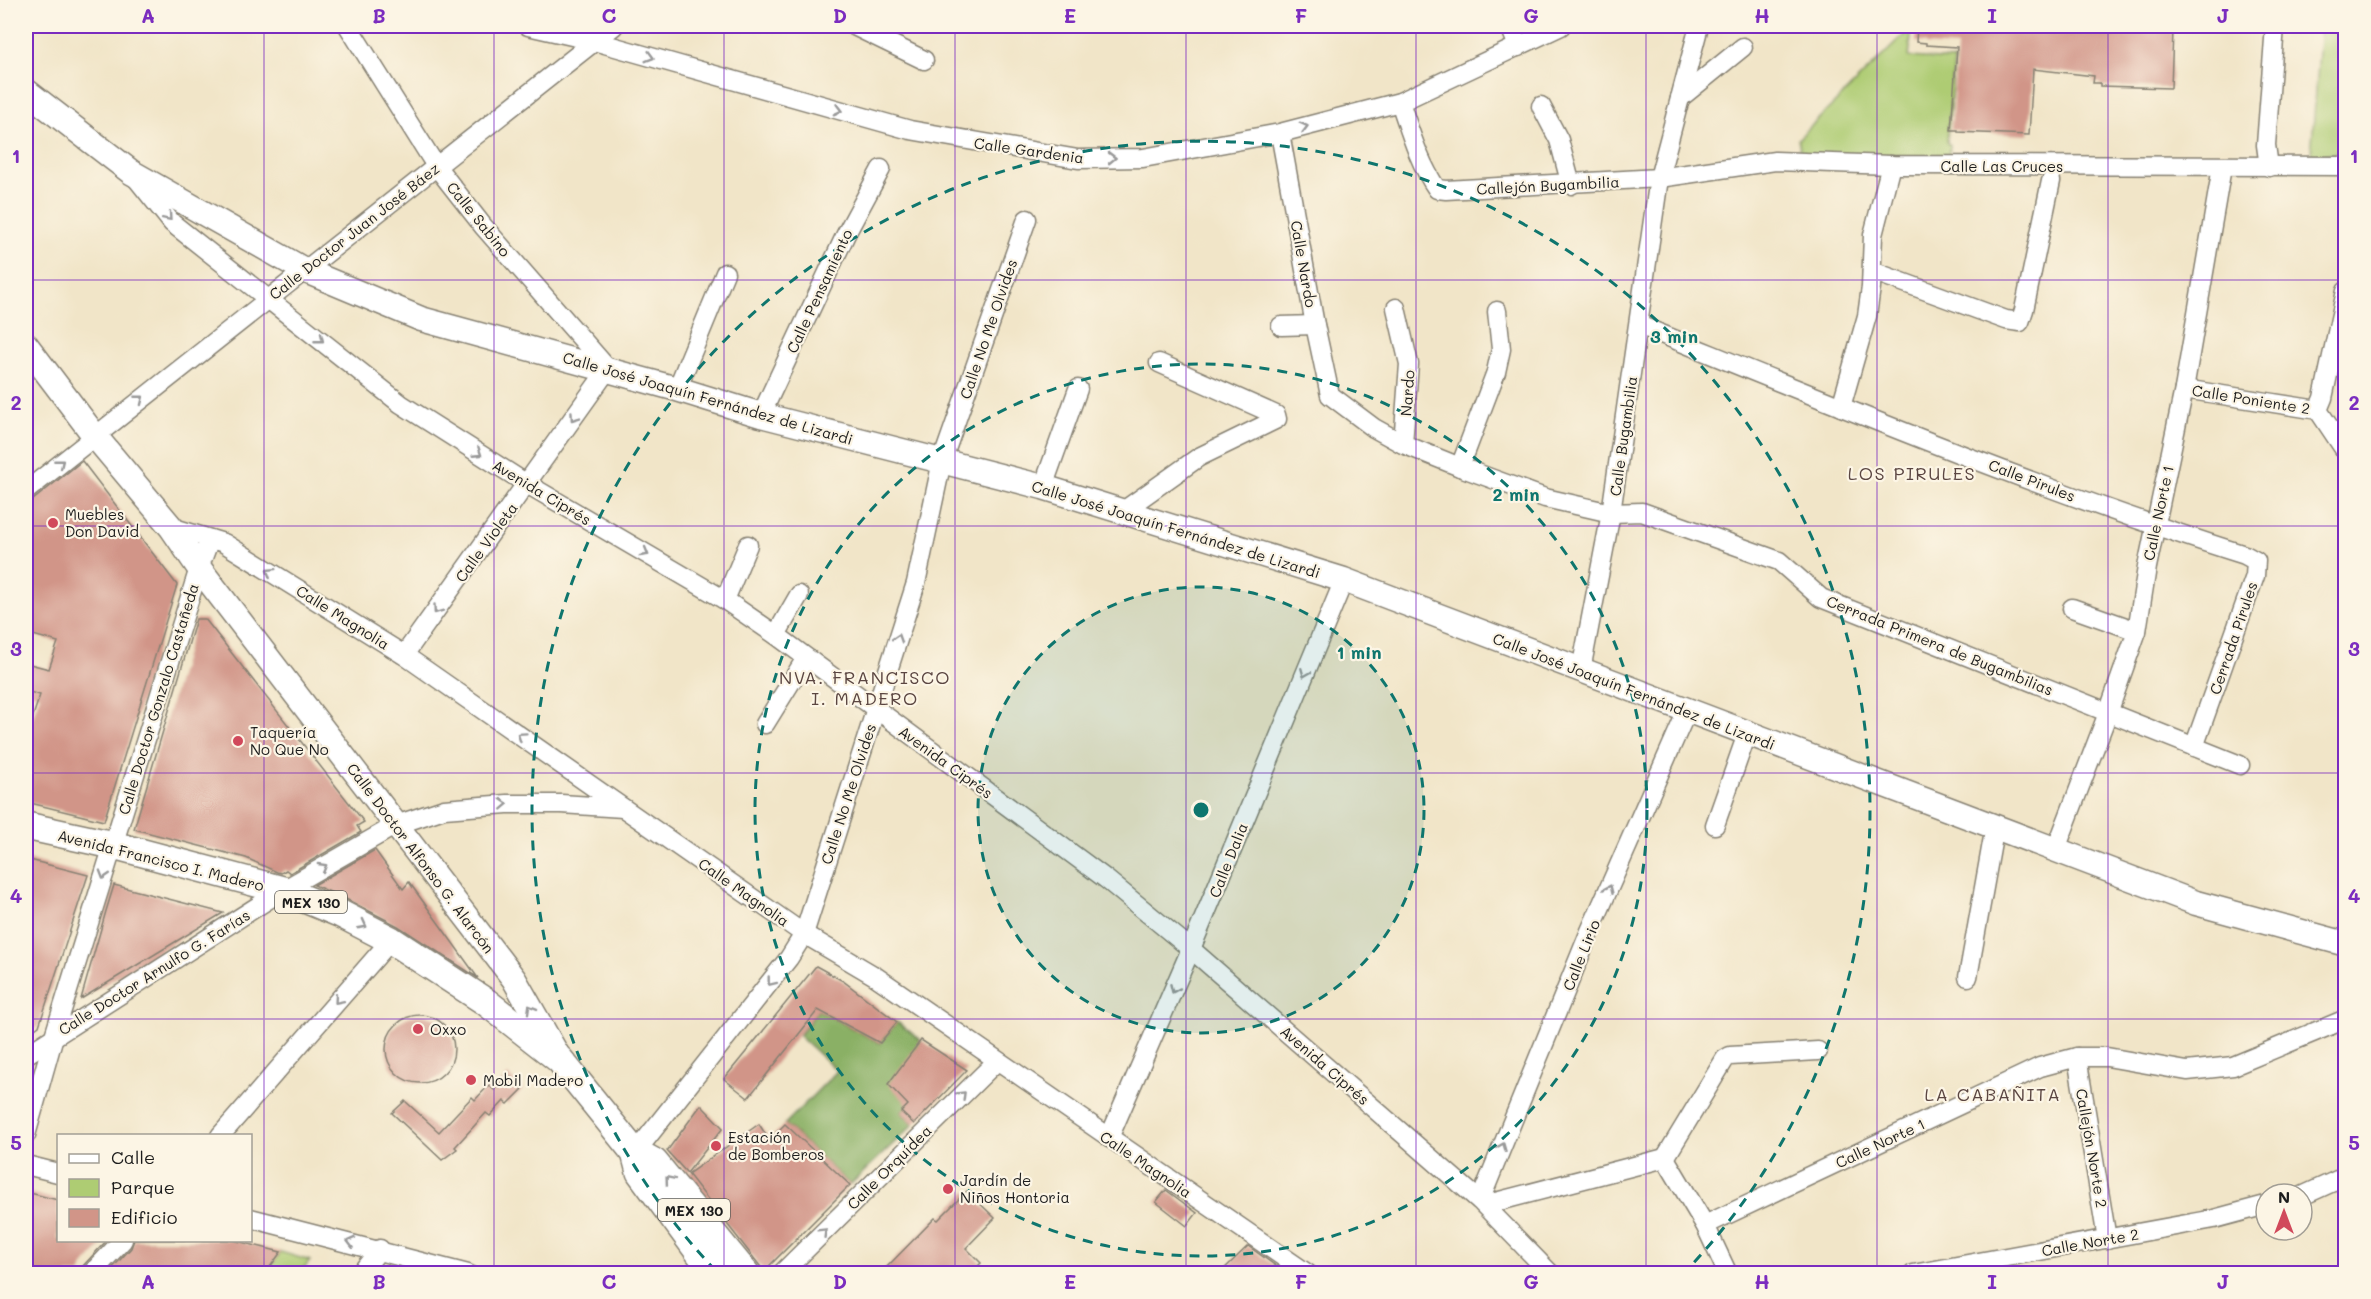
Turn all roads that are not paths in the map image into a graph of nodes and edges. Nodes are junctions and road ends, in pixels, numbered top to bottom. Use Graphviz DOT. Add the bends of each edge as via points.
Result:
graph roads {
  1 [pos="348,26"];
  2 [pos="528,26"];
  3 [pos="614,26"];
  4 [pos="854,26"];
  5 [pos="1509,26"];
  6 [pos="1561,26"];
  7 [pos="1699,26"];
  8 [pos="2275,26"];
  9 [pos="594,41"];
  10 [pos="1518,47"];
  11 [pos="1743,47"];
  12 [pos="924,60"];
  13 [pos="26,91"];
  14 [pos="1680,98"];
  15 [pos="1400,102"];
  16 [pos="1541,106"];
  17 [pos="1280,133"];
  18 [pos="1891,165"];
  19 [pos="436,166"];
  20 [pos="2346,166"];
  21 [pos="2222,167"];
  22 [pos="2269,167"];
  23 [pos="881,169"];
  24 [pos="131,172"];
  25 [pos="1659,178"];
  26 [pos="2051,181"];
  27 [pos="1571,185"];
  28 [pos="1027,219"];
  29 [pos="306,271"];
  30 [pos="1872,271"];
  31 [pos="725,273"];
  32 [pos="2346,291"];
  33 [pos="267,298"];
  34 [pos="1396,308"];
  35 [pos="1497,311"];
  36 [pos="1315,325"];
  37 [pos="1639,325"];
  38 [pos="1281,326"];
  39 [pos="26,345"];
  40 [pos="1160,363"];
  41 [pos="608,369"];
  42 [pos="677,388"];
  43 [pos="2184,388"];
  44 [pos="1078,389"];
  45 [pos="1330,395"];
  46 [pos="1841,407"];
  47 [pos="2318,410"];
  48 [pos="761,415"];
  49 [pos="94,435"];
  50 [pos="1403,444"];
  51 [pos="2346,452"];
  52 [pos="942,461"];
  53 [pos="1460,467"];
  54 [pos="527,484"];
  55 [pos="1043,487"];
  56 [pos="26,490"];
  57 [pos="1123,511"];
  58 [pos="1611,513"];
  59 [pos="171,527"];
  60 [pos="2156,527"];
  61 [pos="210,539"];
  62 [pos="748,545"];
  63 [pos="199,568"];
  64 [pos="1344,580"];
  65 [pos="799,595"];
  66 [pos="724,600"];
  67 [pos="2072,608"];
  68 [pos="2137,631"];
  69 [pos="776,635"];
  70 [pos="404,655"];
  71 [pos="806,658"];
  72 [pos="1581,670"];
  73 [pos="875,710"];
  74 [pos="1686,711"];
  75 [pos="2108,713"];
  76 [pos="765,724"];
  77 [pos="1748,734"];
  78 [pos="2194,747"];
  79 [pos="2240,765"];
  80 [pos="623,808"];
  81 [pos="396,825"];
  82 [pos="1715,825"];
  83 [pos="26,826"];
  84 [pos="1995,826"];
  85 [pos="113,845"];
  86 [pos="2056,849"];
  87 [pos="283,890"];
  88 [pos="804,934"];
  89 [pos="391,940"];
  90 [pos="2346,944"];
  91 [pos="1191,949"];
  92 [pos="1968,977"];
  93 [pos="2346,1019"];
  94 [pos="54,1036"];
  95 [pos="1818,1051"];
  96 [pos="26,1055"];
  97 [pos="2077,1057"];
  98 [pos="560,1060"];
  99 [pos="997,1061"];
  100 [pos="26,1134"];
  101 [pos="222,1134"];
  102 [pos="1109,1138"];
  103 [pos="635,1153"];
  104 [pos="1665,1158"];
  105 [pos="26,1165"];
  106 [pos="57,1173"];
  107 [pos="2346,1176"];
  108 [pos="2314,1191"];
  109 [pos="1482,1203"];
  110 [pos="2254,1208"];
  111 [pos="252,1218"];
  112 [pos="1705,1225"];
  113 [pos="2107,1239"];
  114 [pos="121,1242"];
  115 [pos="380,1249"];
  116 [pos="91,1274"];
  117 [pos="360,1274"];
  118 [pos="468,1274"];
  119 [pos="715,1274"];
  120 [pos="746,1274"];
  121 [pos="782,1274"];
  122 [pos="1308,1274"];
  123 [pos="1551,1274"];
  124 [pos="1728,1274"];
  125 [pos="1913,1274"];
  1 -- 19 [label="street, Calle Sabino"];
  2 -- 9 [label="street, Calle Gardenia"];
  3 -- 9 [label="street, Calle Doctor Juan José Báez"];
  4 -- 12 [label="street"];
  5 -- 10 [label="street"];
  6 -- 10 [label="street, Calle Gardenia"];
  7 -- 14 [label="street, Calle Bugambilia"];
  8 -- 22 [label="street" via="2266,145"];
  9 -- 17 [label="street, Calle Gardenia, one-way" via="910,130 1078,159 1143,158"];
  9 -- 19 [label="street, Calle Doctor Juan José Báez"];
  10 -- 15 [label="street, Calle Gardenia"];
  11 -- 14 [label="street"];
  13 -- 24 [label="street, Calle José Joaquín Fernández de Lizardi"];
  14 -- 25 [label="street, Calle Bugambilia"];
  17 -- 15 [label="street, Calle Gardenia, one-way"];
  15 -- 27 [label="street, Callejón Bugambilia" via="1414,145 1437,189"];
  16 -- 27 [label="street" via="1559,140"];
  17 -- 36 [label="street, Calle Nardo"];
  18 -- 21 [label="street, Calle Las Cruces"];
  18 -- 25 [label="street, Calle Las Cruces" via="1774,161"];
  18 -- 30 [label="street" via="1873,236"];
  19 -- 29 [label="street, Calle Doctor Juan José Báez"];
  19 -- 41 [label="street, Calle Sabino"];
  20 -- 22 [label="street, Calle Las Cruces"];
  21 -- 22 [label="street, Calle Las Cruces"];
  21 -- 43 [label="street, Calle Norte 1"];
  23 -- 48 [label="street, Calle Pensamiento"];
  24 -- 29 [label="street, Calle José Joaquín Fernández de Lizardi"];
  24 -- 33 [label="street, Avenida Ciprés, one-way" via="172,223"];
  25 -- 27 [label="street, Callejón Bugambilia"];
  25 -- 37 [label="street, Calle Bugambilia"];
  26 -- 30 [label="street" via="2020,322"];
  28 -- 52 [label="street, Calle No Me Olvides"];
  29 -- 33 [label="street, Calle Doctor Juan José Báez"];
  29 -- 41 [label="street, Calle José Joaquín Fernández de Lizardi" via="421,319"];
  30 -- 46 [label="street" via="1867,316"];
  31 -- 42 [label="street"];
  32 -- 47 [label="street"];
  49 -- 33 [label="street, Calle Doctor Juan José Báez, one-way"];
  33 -- 54 [label="street, Avenida Ciprés, one-way" via="401,404"];
  34 -- 50 [label="street, Nardo" via="1409,364"];
  35 -- 53 [label="street" via="1501,349 1496,372"];
  36 -- 38 [label="street"];
  36 -- 45 [label="street, Calle Nardo"];
  37 -- 46 [label="street, Calle Pirules"];
  37 -- 58 [label="street, Calle Bugambilia"];
  39 -- 49 [label="street, Calle Doctor Alfonso G. Alarcón"];
  40 -- 57 [label="street" via="1276,415 1277,419 1198,457"];
  41 -- 42 [label="street, Calle José Joaquín Fernández de Lizardi"];
  41 -- 54 [label="street, Calle Violeta, one-way"];
  42 -- 48 [label="street, Calle José Joaquín Fernández de Lizardi"];
  43 -- 47 [label="street, Calle Poniente 2"];
  43 -- 60 [label="street, Calle Norte 1"];
  44 -- 55 [label="street"];
  45 -- 50 [label="street, Cerrada Primera de Bugambilias"];
  46 -- 60 [label="street, Calle Pirules"];
  47 -- 51 [label="street"];
  48 -- 52 [label="street, Calle José Joaquín Fernández de Lizardi"];
  56 -- 49 [label="street, Calle Doctor Juan José Báez, one-way"];
  49 -- 59 [label="street, Calle Doctor Alfonso G. Alarcón"];
  50 -- 53 [label="street, Cerrada Primera de Bugambilias"];
  52 -- 55 [label="street, Calle José Joaquín Fernández de Lizardi"];
  73 -- 52 [label="street, Calle No Me Olvides, one-way" via="916,583"];
  53 -- 58 [label="street, Cerrada Primera de Bugambilias" via="1545,498"];
  54 -- 66 [label="street, Avenida Ciprés, one-way"];
  54 -- 70 [label="street, Calle Violeta, one-way"];
  55 -- 57 [label="street, Calle José Joaquín Fernández de Lizardi"];
  57 -- 64 [label="street, Calle José Joaquín Fernández de Lizardi"];
  58 -- 72 [label="street, Calle Bugambilia"];
  58 -- 75 [label="street, Cerrada Primera de Bugambilias" via="1642,512 1779,561 1821,598"];
  59 -- 61 [label="street, Calle Magnolia"];
  59 -- 63 [label="street, Calle Doctor Alfonso G. Alarcón"];
  60 -- 68 [label="street, Calle Norte 1"];
  60 -- 78 [label="street, Cerrada Pirules" via="2256,561 2255,576"];
  61 -- 63 [label="street, Calle Doctor Gonzalo Castañeda"];
  70 -- 61 [label="street, Calle Magnolia, one-way" via="224,543"];
  62 -- 66 [label="street"];
  63 -- 81 [label="street, Calle Doctor Alfonso G. Alarcón"];
  63 -- 85 [label="street, Calle Doctor Gonzalo Castañeda"];
  64 -- 72 [label="street, Calle José Joaquín Fernández de Lizardi"];
  64 -- 91 [label="street, Calle Dalia, one-way"];
  65 -- 69 [label="street"];
  66 -- 69 [label="street, Avenida Ciprés"];
  67 -- 68 [label="street"];
  68 -- 75 [label="street, Calle Norte 1"];
  69 -- 71 [label="street, Avenida Ciprés"];
  80 -- 70 [label="street, Calle Magnolia, one-way"];
  71 -- 73 [label="street, Avenida Ciprés"];
  71 -- 76 [label="street"];
  72 -- 74 [label="street, Calle José Joaquín Fernández de Lizardi"];
  73 -- 88 [label="street, Calle No Me Olvides"];
  73 -- 91 [label="street, Avenida Ciprés" via="1106,879"];
  74 -- 77 [label="street, Calle José Joaquín Fernández de Lizardi"];
  109 -- 74 [label="street, Calle Lirio, one-way" via="1590,931"];
  75 -- 78 [label="street, Cerrada Primera de Bugambilias"];
  75 -- 86 [label="street, Calle Norte 1"];
  77 -- 82 [label="street"];
  77 -- 84 [label="street, Calle José Joaquín Fernández de Lizardi"];
  78 -- 79 [label="street, Cerrada Primera de Bugambilias"];
  81 -- 80 [label="street, Calle Doctor Arnulfo G. Farías, one-way" via="444,809 507,804"];
  80 -- 88 [label="street, Calle Magnolia"];
  87 -- 81 [label="street, Calle Doctor Arnulfo G. Farías, one-way"];
  98 -- 81 [label="street, Calle Doctor Alfonso G. Alarcón, one-way" via="514,979"];
  83 -- 85 [label="main road, Avenida Francisco I. Madero / MEX 130"];
  84 -- 86 [label="street, Calle José Joaquín Fernández de Lizardi"];
  84 -- 92 [label="street"];
  85 -- 87 [label="main road, Avenida Francisco I. Madero / MEX 130"];
  85 -- 94 [label="street, Calle Doctor Gonzalo Castañeda, one-way"];
  86 -- 90 [label="street, Calle José Joaquín Fernández de Lizardi" via="2196,903"];
  87 -- 89 [label="main road, Avenida Francisco I. Madero / MEX 130, one-way"];
  87 -- 94 [label="street, Calle Doctor Arnulfo G. Farías"];
  88 -- 99 [label="street, Calle Magnolia" via="875,976"];
  88 -- 103 [label="street, Calle No Me Olvides, one-way"];
  89 -- 98 [label="main road, Avenida Francisco I. Madero / MEX 130" via="486,1002"];
  89 -- 101 [label="street, one-way"];
  91 -- 102 [label="street, Calle Dalia, one-way"];
  91 -- 109 [label="street, Avenida Ciprés"];
  93 -- 97 [label="street, Calle Norte 1" via="2233,1066 2187,1071 2108,1057"];
  94 -- 96 [label="street, Calle Doctor Arnulfo G. Farías"];
  94 -- 100 [label="street, Calle Doctor Gonzalo Castañeda"];
  95 -- 104 [label="street" via="1725,1059"];
  97 -- 112 [label="street, Calle Norte 1" via="2040,1067"];
  97 -- 113 [label="street, Callejón Norte 2"];
  98 -- 103 [label="main road, Avenida Francisco I. Madero / MEX 130"];
  99 -- 102 [label="street, Calle Magnolia"];
  121 -- 99 [label="street, Calle Orquídea, one-way"];
  102 -- 122 [label="street, Calle Magnolia"];
  103 -- 119 [label="main road, Avenida Francisco I. Madero / MEX 130" via="640,1172"];
  120 -- 103 [label="main road, Avenida Francisco I. Madero / MEX 130, one-way" via="654,1162"];
  104 -- 109 [label="street"];
  104 -- 112 [label="street"];
  105 -- 106 [label="street"];
  107 -- 108 [label="street"];
  109 -- 123 [label="street, Avenida Ciprés"];
  110 -- 113 [label="street, Calle Norte 2"];
  115 -- 111 [label="street, one-way"];
  112 -- 124 [label="street"];
  113 -- 125 [label="street, Calle Norte 2"];
  114 -- 116 [label="street"];
  115 -- 117 [label="street"];
  115 -- 118 [label="street"];
}
